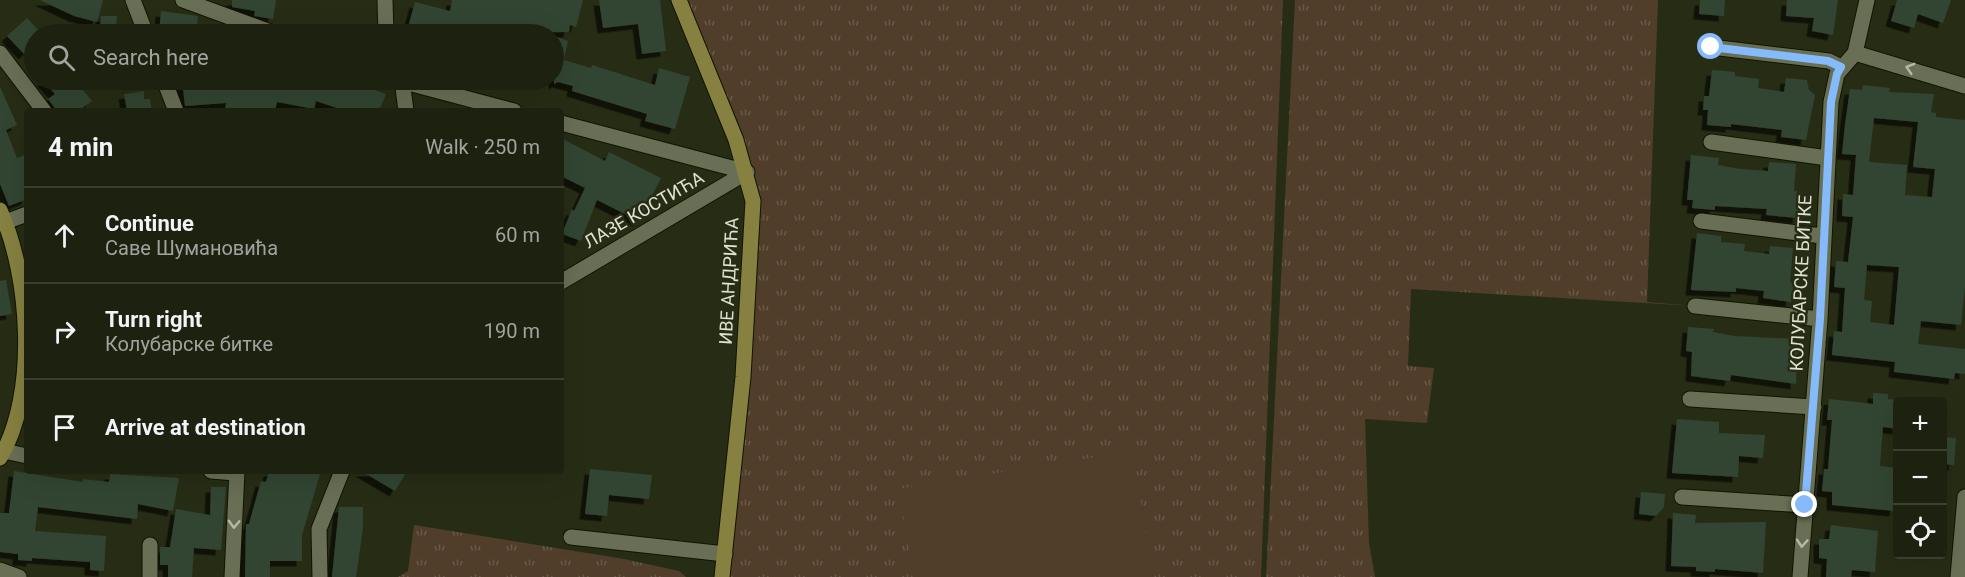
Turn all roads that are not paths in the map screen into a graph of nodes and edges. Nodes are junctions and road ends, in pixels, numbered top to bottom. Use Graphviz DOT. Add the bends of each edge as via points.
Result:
graph roads {
  1 [pos="133,0"];
  2 [pos="183,0"];
  3 [pos="385,0"];
  4 [pos="679,0"];
  5 [pos="1867,0"];
  6 [pos="222,7"];
  7 [pos="142,24"];
  8 [pos="256,24"];
  9 [pos="386,24"];
  10 [pos="1711,47"];
  11 [pos="1855,53"];
  12 [pos="0,54"];
  13 [pos="1841,67"];
  14 [pos="24,85"];
  15 [pos="1965,86"];
  16 [pos="28,90"];
  17 [pos="168,90"];
  18 [pos="403,90"];
  19 [pos="437,90"];
  20 [pos="42,108"];
  21 [pos="175,108"];
  22 [pos="406,108"];
  23 [pos="503,108"];
  24 [pos="564,124"];
  25 [pos="1711,142"];
  26 [pos="1828,158"];
  27 [pos="747,172"];
  28 [pos="24,215"];
  29 [pos="2,219"];
  30 [pos="1701,221"];
  31 [pos="1822,236"];
  32 [pos="564,280"];
  33 [pos="1695,306"];
  34 [pos="1820,319"];
  35 [pos="1690,399"];
  36 [pos="1814,407"];
  37 [pos="2,455"];
  38 [pos="24,456"];
  39 [pos="236,474"];
  40 [pos="341,474"];
  41 [pos="1682,497"];
  42 [pos="1965,497"];
  43 [pos="1805,505"];
  44 [pos="572,537"];
  45 [pos="150,545"];
  46 [pos="725,554"];
  47 [pos="0,570"];
  48 [pos="18,577"];
  49 [pos="150,577"];
  50 [pos="232,577"];
  51 [pos="320,577"];
  52 [pos="722,577"];
  53 [pos="1800,577"];
  54 [pos="1958,577"];
  1 -- 7 [label="street"];
  2 -- 6 [label="street"];
  3 -- 9 [label="street"];
  4 -- 27 [label="street, ИВЕ АНДРИЋА"];
  5 -- 11 [label="street"];
  6 -- 8 [label="street"];
  10 -- 13 [label="street" via="1828,61"];
  11 -- 13 [label="street, КОЛУБАРСКЕ БИТКЕ"];
  15 -- 11 [label="street, one-way"];
  12 -- 14 [label="street"];
  13 -- 26 [label="street, КОЛУБАРСКЕ БИТКЕ" via="1831,102"];
  16 -- 20 [label="street"];
  17 -- 21 [label="street"];
  18 -- 22 [label="street"];
  19 -- 23 [label="street"];
  24 -- 27 [label="street"];
  25 -- 26 [label="street"];
  26 -- 31 [label="street, КОЛУБАРСКЕ БИТКЕ"];
  27 -- 32 [label="street, ЛАЗЕ КОСТИЋА"];
  27 -- 46 [label="street, ИВЕ АНДРИЋА" via="753,230"];
  28 -- 29 [label="street"];
  29 -- 37 [label="street" via="18,268 24,312 22,393"];
  30 -- 31 [label="street"];
  31 -- 34 [label="street, КОЛУБАРСКЕ БИТКЕ"];
  33 -- 34 [label="street"];
  34 -- 36 [label="street, КОЛУБАРСКЕ БИТКЕ"];
  35 -- 36 [label="street"];
  36 -- 43 [label="street, КОЛУБАРСКЕ БИТКЕ"];
  37 -- 38 [label="street"];
  39 -- 50 [label="street, one-way"];
  40 -- 51 [label="street" via="319,529"];
  41 -- 43 [label="street"];
  42 -- 54 [label="street"];
  43 -- 53 [label="street, КОЛУБАРСКЕ БИТКЕ, one-way"];
  44 -- 46 [label="street"];
  45 -- 49 [label="street"];
  46 -- 52 [label="street, ИВЕ АНДРИЋА"];
  47 -- 48 [label="street"];
}
